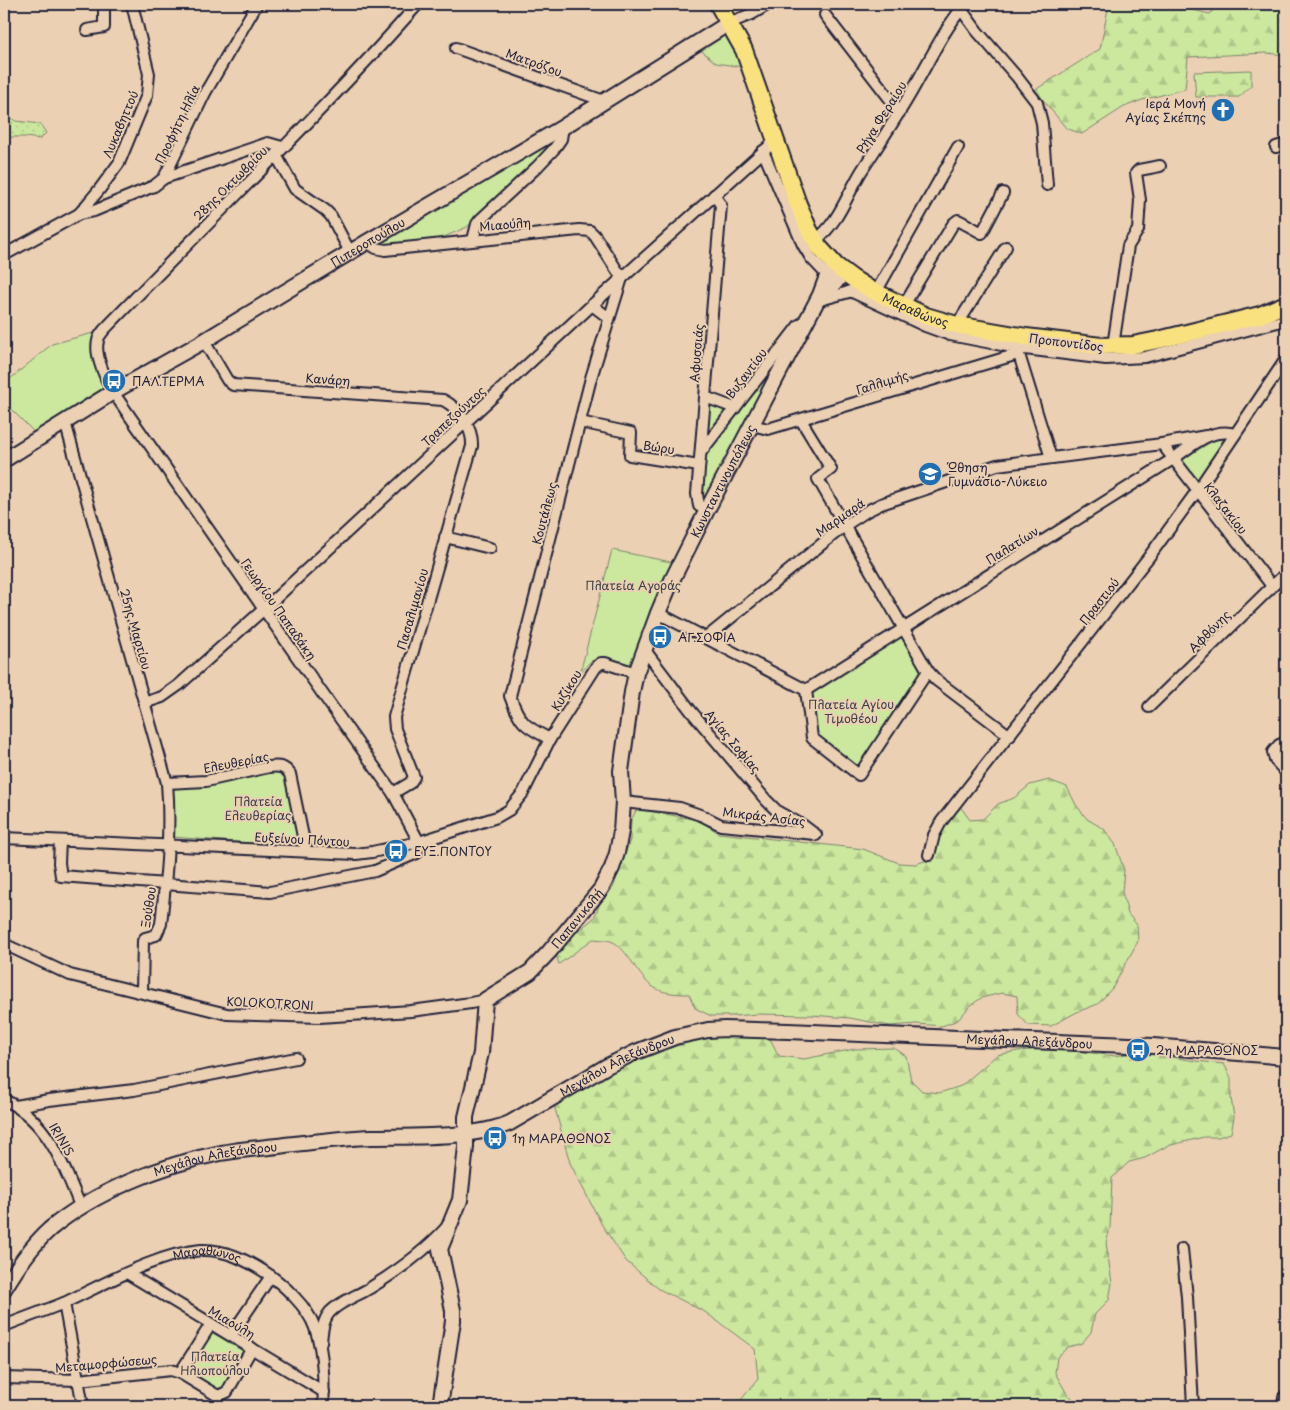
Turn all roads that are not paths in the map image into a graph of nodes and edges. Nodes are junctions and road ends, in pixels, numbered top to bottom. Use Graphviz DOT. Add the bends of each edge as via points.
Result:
graph roads {
  1 [pos="104,4"];
  2 [pos="132,4"];
  3 [pos="257,4"];
  4 [pos="418,4"];
  5 [pos="718,4"];
  6 [pos="768,4"];
  7 [pos="961,5"];
  8 [pos="825,15"];
  9 [pos="729,23"];
  10 [pos="88,30"];
  11 [pos="456,48"];
  12 [pos="604,101"];
  13 [pos="900,112"];
  14 [pos="563,128"];
  15 [pos="769,146"];
  16 [pos="958,147"];
  17 [pos="279,151"];
  18 [pos="1160,166"];
  19 [pos="164,178"];
  20 [pos="1047,184"];
  21 [pos="1003,192"];
  22 [pos="714,195"];
  23 [pos="79,214"];
  24 [pos="473,240"];
  25 [pos="815,240"];
  26 [pos="367,242"];
  27 [pos="1006,247"];
  28 [pos="350,252"];
  29 [pos="4,254"];
  30 [pos="836,271"];
  31 [pos="622,278"];
  32 [pos="850,291"];
  33 [pos="874,291"];
  34 [pos="816,302"];
  35 [pos="592,305"];
  36 [pos="904,305"];
  37 [pos="1284,314"];
  38 [pos="609,318"];
  39 [pos="957,325"];
  40 [pos="204,341"];
  41 [pos="1113,346"];
  42 [pos="1018,351"];
  43 [pos="1286,359"];
  44 [pos="113,392"];
  45 [pos="705,397"];
  46 [pos="735,408"];
  47 [pos="802,420"];
  48 [pos="65,422"];
  49 [pos="466,422"];
  50 [pos="580,422"];
  51 [pos="752,424"];
  52 [pos="1235,434"];
  53 [pos="1206,436"];
  54 [pos="1162,444"];
  55 [pos="700,452"];
  56 [pos="1051,458"];
  57 [pos="1173,459"];
  58 [pos="4,460"];
  59 [pos="699,466"];
  60 [pos="1197,491"];
  61 [pos="707,510"];
  62 [pos="844,526"];
  63 [pos="445,537"];
  64 [pos="490,548"];
  65 [pos="1286,573"];
  66 [pos="1272,586"];
  67 [pos="264,609"];
  68 [pos="658,613"];
  69 [pos="902,628"];
  70 [pos="706,638"];
  71 [pos="644,649"];
  72 [pos="928,671"];
  73 [pos="636,673"];
  74 [pos="806,690"];
  75 [pos="144,703"];
  76 [pos="1149,707"];
  77 [pos="1010,736"];
  78 [pos="550,739"];
  79 [pos="1286,742"];
  80 [pos="1286,772"];
  81 [pos="167,783"];
  82 [pos="393,793"];
  83 [pos="623,802"];
  84 [pos="816,834"];
  85 [pos="4,838"];
  86 [pos="60,841"];
  87 [pos="419,842"];
  88 [pos="167,845"];
  89 [pos="306,850"];
  90 [pos="930,855"];
  91 [pos="164,885"];
  92 [pos="4,944"];
  93 [pos="142,992"];
  94 [pos="486,1000"];
  95 [pos="1286,1057"];
  96 [pos="296,1058"];
  97 [pos="4,1100"];
  98 [pos="16,1106"];
  99 [pos="466,1133"];
  100 [pos="80,1206"];
  101 [pos="452,1222"];
  102 [pos="1182,1249"];
  103 [pos="127,1273"];
  104 [pos="271,1276"];
  105 [pos="4,1289"];
  106 [pos="64,1302"];
  107 [pos="211,1324"];
  108 [pos="4,1326"];
  109 [pos="231,1335"];
  110 [pos="252,1348"];
  111 [pos="320,1348"];
  112 [pos="180,1373"];
  113 [pos="4,1378"];
  114 [pos="78,1380"];
  115 [pos="1286,1398"];
  116 [pos="219,1401"];
  117 [pos="323,1401"];
  118 [pos="83,1406"];
  119 [pos="440,1406"];
  120 [pos="1193,1406"];
  121 [pos="1285,1406"];
  1 -- 10 [label="street" via="104,27"];
  2 -- 23 [label="street, Λυκαβηττού" via="149,74 148,95 118,163"];
  3 -- 19 [label="street, Προφήτη Ηλία" via="205,93"];
  4 -- 17 [label="street, 28ης Οκτωβρίου"];
  5 -- 9 [label="main road, Μαραθώνος"];
  6 -- 9 [label="street"];
  7 -- 13 [label="street, Ρήγα Φεραίου"];
  7 -- 20 [label="street" via="976,31 1037,103 1042,123"];
  8 -- 13 [label="street"];
  9 -- 12 [label="street, Πιπεροπούλου"];
  9 -- 15 [label="main road, Μαραθώνος" via="744,50"];
  11 -- 12 [label="street, Ματρόζου"];
  12 -- 14 [label="street, Πιπεροπούλου"];
  13 -- 25 [label="street, Ρήγα Φεραίου" via="860,173 835,220"];
  14 -- 24 [label="street" via="554,149 480,220"];
  14 -- 26 [label="street, Πιπεροπούλου"];
  15 -- 22 [label="street, Τραπεζούντος"];
  15 -- 25 [label="main road, Μαραθώνος"];
  15 -- 30 [label="street" via="803,245 812,258"];
  16 -- 33 [label="street"];
  17 -- 19 [label="street" via="268,143"];
  17 -- 28 [label="street" via="295,189 331,216"];
  17 -- 44 [label="street, 28ης Οκτωβρίου" via="104,330 98,340 100,363"];
  18 -- 41 [label="street" via="1136,173 1140,200 1138,230 1128,246"];
  19 -- 23 [label="street, Προφήτη Ηλία" via="154,186"];
  21 -- 36 [label="street" via="982,233 958,220 953,224"];
  22 -- 31 [label="street, Τραπεζούντος"];
  22 -- 45 [label="street, Αφυσσιάς" via="721,205"];
  23 -- 29 [label="street, Προφήτη Ηλία"];
  24 -- 26 [label="street, Μιαούλη" via="384,250"];
  24 -- 31 [label="street, Μιαούλη" via="590,231"];
  25 -- 30 [label="main road, Μαραθώνος"];
  26 -- 28 [label="street, Πιπεροπούλου"];
  27 -- 39 [label="street"];
  28 -- 40 [label="street, Πιπεροπούλου"];
  30 -- 33 [label="main road, Μαραθώνος"];
  30 -- 34 [label="street, Κωνσταντινουπόλεως" via="831,288"];
  31 -- 35 [label="street, Τραπεζούντος"];
  31 -- 38 [label="street, Κουτάλεως"];
  32 -- 33 [label="street"];
  32 -- 34 [label="street"];
  32 -- 42 [label="street, Προποντίδος" via="924,326"];
  33 -- 36 [label="main road, Μαραθώνος"];
  34 -- 46 [label="street, Βυζαντίου"];
  34 -- 51 [label="street, Κωνσταντινουπόλεως"];
  35 -- 38 [label="street"];
  35 -- 49 [label="street, Τραπεζούντος"];
  36 -- 39 [label="main road, Μαραθώνος" via="926,316"];
  37 -- 41 [label="main road, Μαραθώνος" via="1253,317 1142,344"];
  37 -- 42 [label="street, Προποντίδος" via="1145,357 1106,359"];
  38 -- 50 [label="street, Κουτάλεως"];
  39 -- 41 [label="main road, Μαραθώνος" via="1026,337"];
  40 -- 44 [label="street, Πιπεροπούλου"];
  40 -- 49 [label="street, Κανάρη" via="233,385 443,400"];
  42 -- 47 [label="street, Γαλλιμής"];
  42 -- 56 [label="street"];
  43 -- 52 [label="street, Πραστιού"];
  44 -- 48 [label="street, Πιπεροπούλου"];
  44 -- 67 [label="street, Γεωργίου Παπαδάκη"];
  45 -- 46 [label="street"];
  45 -- 55 [label="street, Αφυσσιάς"];
  46 -- 55 [label="street, Βυζαντίου"];
  47 -- 51 [label="street, Γαλλιμής" via="768,429"];
  47 -- 62 [label="street" via="831,469 818,479"];
  48 -- 58 [label="street, Πιπεροπούλου"];
  48 -- 75 [label="street, 25ης Μαρτίου"];
  49 -- 63 [label="street, Πασαλιμανίου" via="473,438 472,446"];
  49 -- 67 [label="street, Τραπεζούντος"];
  50 -- 59 [label="street, Βώρυ" via="631,433 630,455"];
  50 -- 78 [label="street, Κουτάλεως" via="510,696 518,716 528,729"];
  51 -- 61 [label="street, Κωνσταντινουπόλεως"];
  52 -- 53 [label="street, Παλατίων" via="1225,432"];
  52 -- 60 [label="street, Πραστιού"];
  53 -- 54 [label="street, Μαρμαρά"];
  53 -- 57 [label="street, Παλατίων"];
  54 -- 56 [label="street, Μαρμαρά"];
  54 -- 57 [label="street, Κλαζακίου"];
  55 -- 59 [label="street, Αφυσσιάς"];
  56 -- 62 [label="street, Μαρμαρά" via="997,465 881,504"];
  57 -- 60 [label="street, Κλαζακίου"];
  57 -- 69 [label="street, Παλατίων"];
  59 -- 61 [label="street, Αφυσσιάς" via="699,506"];
  60 -- 66 [label="street, Κλαζακίου"];
  60 -- 77 [label="street, Πραστιού"];
  61 -- 68 [label="street, Κωνσταντινουπόλεως"];
  62 -- 69 [label="street"];
  62 -- 70 [label="street, Μαρμαρά"];
  63 -- 64 [label="street"];
  63 -- 82 [label="street, Πασαλιμανίου" via="394,717 395,729 414,777"];
  65 -- 66 [label="street, Αφθόνης"];
  66 -- 76 [label="street, Αφθόνης"];
  67 -- 75 [label="street, Τραπεζούντος" via="179,685 162,697"];
  67 -- 82 [label="street, Γεωργίου Παπαδάκη"];
  68 -- 70 [label="street"];
  68 -- 71 [label="street, Κωνσταντινουπόλεως"];
  69 -- 72 [label="street"];
  69 -- 74 [label="street, Παλατίων"];
  70 -- 74 [label="street"];
  71 -- 73 [label="street, Κωνσταντινουπόλεως"];
  71 -- 84 [label="street, Αγίας Σοφίας" via="766,800 778,812"];
  72 -- 74 [label="street" via="858,775 812,738"];
  72 -- 77 [label="street"];
  73 -- 78 [label="street, Κυζίκου" via="601,663"];
  73 -- 83 [label="street, Παπανικολή" via="621,771"];
  75 -- 81 [label="street, 25ης Μαρτίου"];
  77 -- 90 [label="street, Πραστιού" via="938,825"];
  78 -- 87 [label="street, Ευξείνου Πόντου" via="523,793 510,810"];
  79 -- 80 [label="street" via="1273,752 1275,760"];
  81 -- 88 [label="street, 25ης Μαρτίου"];
  81 -- 89 [label="street, Ελευθερίας" via="206,781 269,767 286,769 290,774"];
  82 -- 87 [label="street, Γεωργίου Παπαδάκη"];
  83 -- 84 [label="street, Μικράς Ασίας" via="680,808 721,825"];
  83 -- 94 [label="street, Παπανικολή" via="617,853 601,889 530,972"];
  85 -- 86 [label="street, Ευξείνου Πόντου"];
  86 -- 88 [label="street, Ευξείνου Πόντου"];
  86 -- 91 [label="street" via="61,876"];
  87 -- 89 [label="street, Ευξείνου Πόντου" via="356,854"];
  87 -- 91 [label="street" via="417,853 376,871 270,892"];
  88 -- 89 [label="street, Ευξείνου Πόντου"];
  88 -- 91 [label="street, Ξούθου"];
  91 -- 93 [label="street, Ξούθου" via="160,930 143,940 142,944"];
  92 -- 93 [label="street, KOLOKOTRONI" via="64,973"];
  93 -- 94 [label="street, KOLOKOTRONI" via="227,1014 298,1017 374,1014"];
  94 -- 99 [label="street" via="481,1053 466,1117"];
  95 -- 99 [label="street, Μεγάλου Αλεξάνδρου" via="1153,1046 708,1030 647,1047 607,1066 510,1123 492,1130"];
  96 -- 98 [label="street" via="134,1090"];
  97 -- 98 [label="street, IRINIS"];
  98 -- 100 [label="street, IRINIS" via="40,1127 67,1173"];
  99 -- 100 [label="street, Μεγάλου Αλεξάνδρου" via="344,1138 222,1152 141,1178"];
  99 -- 101 [label="street" via="460,1200"];
  100 -- 105 [label="street, Μεγάλου Αλεξάνδρου" via="35,1245"];
  101 -- 111 [label="street" via="418,1255 330,1313 324,1322"];
  101 -- 119 [label="street" via="440,1249 453,1310"];
  102 -- 120 [label="street"];
  103 -- 104 [label="street, Μαραθώνος" via="202,1250 219,1251 244,1260"];
  103 -- 106 [label="street, Μαραθώνος"];
  103 -- 107 [label="street, Μιαούλη"];
  104 -- 109 [label="street"];
  104 -- 111 [label="street, Μαραθώνος" via="288,1291 315,1326"];
  106 -- 108 [label="street, Μαραθώνος"];
  106 -- 114 [label="street"];
  107 -- 109 [label="street, Μιαούλη"];
  107 -- 112 [label="street"];
  109 -- 110 [label="street, Μιαούλη"];
  110 -- 116 [label="street"];
  110 -- 117 [label="street, Μιαούλη"];
  111 -- 117 [label="street, Μαραθώνος"];
  112 -- 114 [label="street, Μεταμορφώσεως" via="170,1370"];
  112 -- 116 [label="street"];
  113 -- 114 [label="street, Μεταμορφώσεως"];
  114 -- 118 [label="street"];
  115 -- 121 [label="street"];
}
